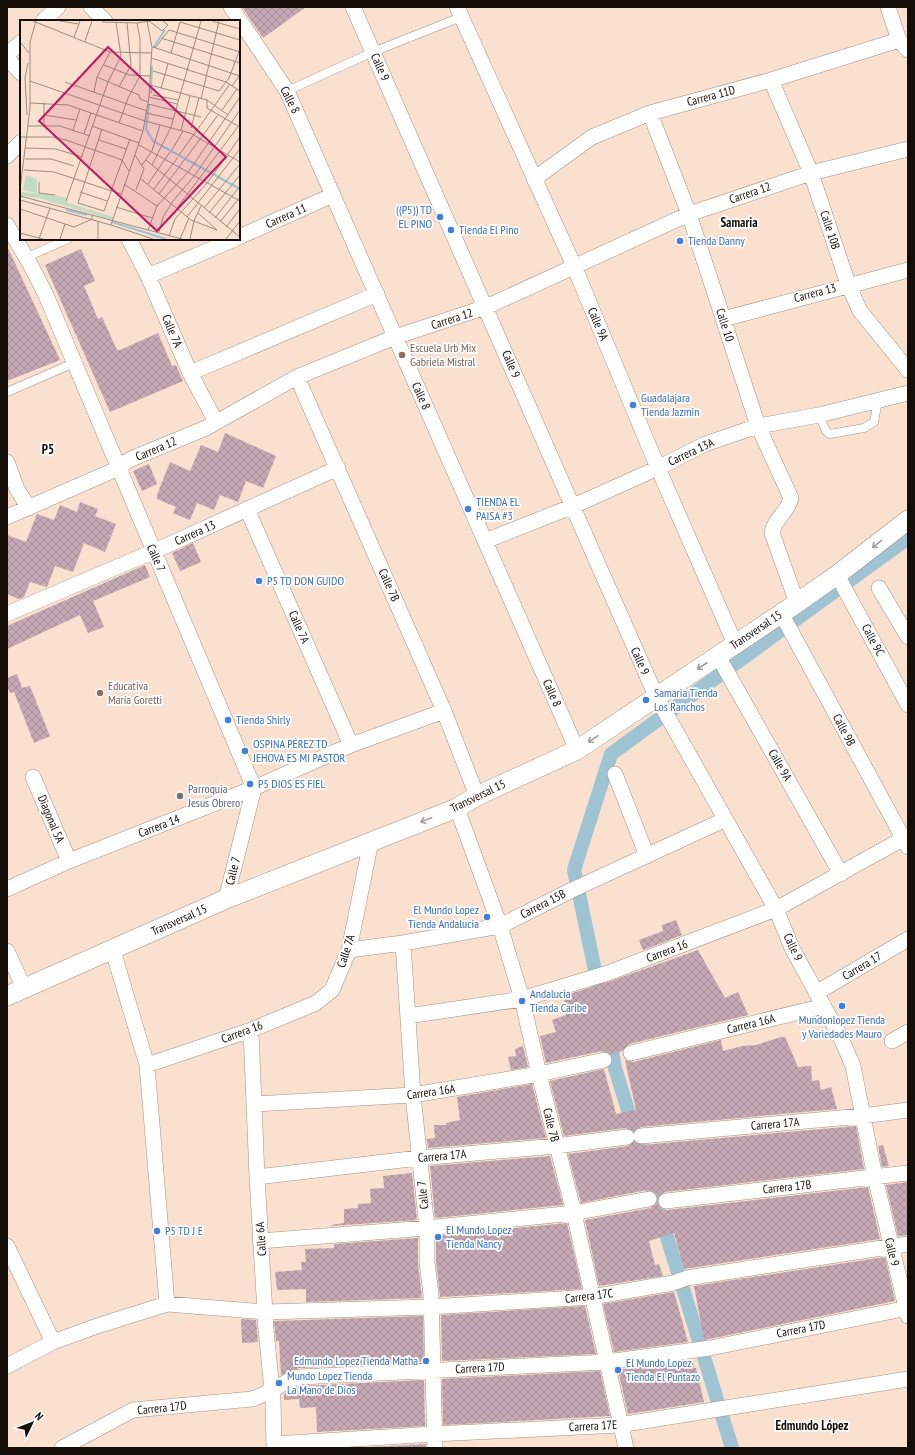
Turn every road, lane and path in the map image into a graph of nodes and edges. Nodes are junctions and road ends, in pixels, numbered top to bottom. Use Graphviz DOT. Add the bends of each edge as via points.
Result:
graph roads {
  1 [pos="58,7"];
  2 [pos="92,7"];
  3 [pos="231,7"];
  4 [pos="353,7"];
  5 [pos="888,7"];
  6 [pos="459,12"];
  7 [pos="44,20"];
  8 [pos="104,20"];
  9 [pos="240,20"];
  10 [pos="240,20"];
  11 [pos="20,43"];
  12 [pos="904,45"];
  13 [pos="373,52"];
  14 [pos="7,57"];
  15 [pos="20,72"];
  16 [pos="771,80"];
  17 [pos="287,91"];
  18 [pos="650,113"];
  19 [pos="20,143"];
  20 [pos="908,149"];
  21 [pos="7,156"];
  22 [pos="811,173"];
  23 [pos="534,179"];
  24 [pos="333,195"];
  25 [pos="689,214"];
  26 [pos="7,225"];
  27 [pos="240,237"];
  28 [pos="66,240"];
  29 [pos="130,240"];
  30 [pos="233,240"];
  31 [pos="27,258"];
  32 [pos="574,266"];
  33 [pos="908,270"];
  34 [pos="148,276"];
  35 [pos="848,284"];
  36 [pos="377,294"];
  37 [pos="486,307"];
  38 [pos="723,318"];
  39 [pos="396,337"];
  40 [pos="74,363"];
  41 [pos="908,370"];
  42 [pos="190,373"];
  43 [pos="297,376"];
  44 [pos="7,392"];
  45 [pos="908,393"];
  46 [pos="878,400"];
  47 [pos="819,415"];
  48 [pos="216,422"];
  49 [pos="758,426"];
  50 [pos="9,467"];
  51 [pos="118,467"];
  52 [pos="338,468"];
  53 [pos="658,468"];
  54 [pos="571,506"];
  55 [pos="29,508"];
  56 [pos="247,509"];
  57 [pos="7,517"];
  58 [pos="908,520"];
  59 [pos="485,541"];
  60 [pos="153,551"];
  61 [pos="841,582"];
  62 [pos="879,588"];
  63 [pos="797,603"];
  64 [pos="7,614"];
  65 [pos="786,621"];
  66 [pos="908,637"];
  67 [pos="735,644"];
  68 [pos="721,660"];
  69 [pos="658,701"];
  70 [pos="908,706"];
  71 [pos="444,711"];
  72 [pos="350,745"];
  73 [pos="577,750"];
  74 [pos="615,774"];
  75 [pos="33,777"];
  76 [pos="254,788"];
  77 [pos="477,796"];
  78 [pos="457,808"];
  79 [pos="724,820"];
  80 [pos="906,840"];
  81 [pos="371,841"];
  82 [pos="647,856"];
  83 [pos="69,861"];
  84 [pos="841,874"];
  85 [pos="7,889"];
  86 [pos="226,899"];
  87 [pos="776,909"];
  88 [pos="500,926"];
  89 [pos="908,939"];
  90 [pos="403,943"];
  91 [pos="113,950"];
  92 [pos="349,950"];
  93 [pos="7,951"];
  94 [pos="332,990"];
  95 [pos="15,992"];
  96 [pos="522,999"];
  97 [pos="820,1000"];
  98 [pos="408,1016"];
  99 [pos="251,1030"];
  100 [pos="908,1032"];
  101 [pos="892,1041"];
  102 [pos="631,1053"];
  103 [pos="604,1060"];
  104 [pos="147,1065"];
  105 [pos="539,1074"];
  106 [pos="413,1095"];
  107 [pos="255,1104"];
  108 [pos="908,1110"];
  109 [pos="862,1116"];
  110 [pos="556,1146"];
  111 [pos="419,1158"];
  112 [pos="908,1173"];
  113 [pos="257,1177"];
  114 [pos="875,1177"];
  115 [pos="649,1199"];
  116 [pos="666,1201"];
  117 [pos="574,1212"];
  118 [pos="426,1228"];
  119 [pos="260,1241"];
  120 [pos="908,1244"];
  121 [pos="7,1246"];
  122 [pos="890,1246"];
  123 [pos="591,1297"];
  124 [pos="167,1304"];
  125 [pos="430,1307"];
  126 [pos="907,1310"];
  127 [pos="266,1312"];
  128 [pos="53,1342"];
  129 [pos="607,1362"];
  130 [pos="7,1366"];
  131 [pos="433,1370"];
  132 [pos="908,1379"];
  133 [pos="272,1390"];
  134 [pos="619,1425"];
  135 [pos="435,1441"];
  136 [pos="274,1446"];
  137 [pos="62,1448"];
  138 [pos="626,1448"];
  1 -- 7 [label="street"];
  2 -- 8 [label="street"];
  3 -- 9 [label="street, Calle 8"];
  4 -- 13 [label="street, Calle 9"];
  5 -- 12 [label="street"];
  6 -- 13 [label="lane"];
  6 -- 23 [label="street, Calle 9A"];
  10 -- 17 [label="street, Calle 8"];
  11 -- 14 [label="street"];
  12 -- 16 [label="street, Carrera 11D"];
  13 -- 17 [label="lane"];
  13 -- 37 [label="street, Calle 9"];
  14 -- 15 [label="street"];
  16 -- 18 [label="street, Carrera 11D"];
  16 -- 22 [label="street, Calle 10B"];
  17 -- 24 [label="street, Calle 8"];
  18 -- 23 [label="street, Carrera 11D" via="592,137"];
  18 -- 25 [label="street, Calle 10"];
  19 -- 21 [label="street"];
  20 -- 22 [label="street, Carrera 12"];
  22 -- 25 [label="street, Carrera 12"];
  22 -- 35 [label="street, Calle 10B"];
  23 -- 32 [label="street, Calle 9A"];
  24 -- 27 [label="street, Carrera 11"];
  24 -- 36 [label="street, Calle 8"];
  25 -- 32 [label="street, Carrera 12"];
  25 -- 38 [label="street, Calle 10"];
  26 -- 31 [label="street, Calle 7"];
  28 -- 31 [label="lane"];
  29 -- 34 [label="street, Calle 7A"];
  30 -- 34 [label="street"];
  31 -- 40 [label="street, Calle 7" via="45,293"];
  32 -- 37 [label="street, Carrera 12"];
  32 -- 53 [label="street, Calle 9A"];
  33 -- 35 [label="street, Carrera 13"];
  34 -- 42 [label="street, Calle 7A"];
  35 -- 38 [label="street, Carrera 13"];
  35 -- 41 [label="street, Calle 10B" via="860,311"];
  36 -- 39 [label="street, Calle 8"];
  36 -- 42 [label="street"];
  37 -- 39 [label="street, Carrera 12"];
  37 -- 54 [label="street, Calle 9"];
  38 -- 49 [label="street, Calle 10"];
  39 -- 43 [label="street, Carrera 12"];
  39 -- 59 [label="street, Calle 8"];
  40 -- 44 [label="lane"];
  40 -- 51 [label="street, Calle 7"];
  42 -- 48 [label="street, Calle 7A"];
  43 -- 48 [label="street, Carrera 12"];
  43 -- 52 [label="street, Calle 7B"];
  45 -- 46 [label="street, Carrera 13A"];
  46 -- 47 [label="street, Carrera 13A"];
  46 -- 47 [label="lane" via="874,422 864,428 830,434"];
  47 -- 49 [label="street, Carrera 13A"];
  48 -- 51 [label="street, Carrera 12"];
  49 -- 53 [label="street, Carrera 13A" via="705,444"];
  49 -- 63 [label="street, Calle 10" via="791,498 790,505 773,525 772,533"];
  50 -- 55 [label="street" via="17,489"];
  51 -- 55 [label="street, Carrera 12"];
  51 -- 60 [label="street, Calle 7"];
  52 -- 56 [label="street, Carrera 13"];
  52 -- 71 [label="street, Calle 7B"];
  53 -- 54 [label="street, Carrera 13A"];
  53 -- 67 [label="street, Calle 9A"];
  54 -- 59 [label="street, Carrera 13A"];
  54 -- 69 [label="street, Calle 9"];
  55 -- 57 [label="street, Carrera 12"];
  56 -- 60 [label="street, Carrera 13"];
  56 -- 72 [label="street, Calle 7A"];
  58 -- 61 [label="street, Transversal 15, one-way"];
  59 -- 73 [label="street, Calle 8"];
  60 -- 64 [label="street, Carrera 13"];
  60 -- 76 [label="street, Calle 7"];
  61 -- 63 [label="street, Transversal 15"];
  61 -- 70 [label="street, Calle 9C"];
  62 -- 66 [label="street"];
  63 -- 65 [label="street, Transversal 15"];
  65 -- 67 [label="street, Transversal 15"];
  65 -- 80 [label="street, Calle 9B"];
  67 -- 68 [label="street, Transversal 15"];
  68 -- 69 [label="street, Transversal 15, one-way"];
  68 -- 84 [label="street, Calle 9A"];
  69 -- 73 [label="street, Transversal 15, one-way"];
  69 -- 79 [label="street, Calle 9"];
  71 -- 72 [label="street, Carrera 14"];
  71 -- 77 [label="street, Calle 7B"];
  72 -- 76 [label="street, Carrera 14"];
  73 -- 77 [label="street, Transversal 15"];
  74 -- 82 [label="street"];
  75 -- 83 [label="street, Diagonal 5A"];
  76 -- 83 [label="street, Carrera 14"];
  76 -- 86 [label="street, Calle 7"];
  77 -- 78 [label="street, Transversal 15"];
  78 -- 81 [label="street, Transversal 15, one-way"];
  78 -- 88 [label="street, Calle 7B"];
  79 -- 82 [label="street, Carrera 15B"];
  79 -- 87 [label="street, Calle 9"];
  80 -- 84 [label="street, Carrera 16"];
  81 -- 86 [label="street, Transversal 15"];
  81 -- 92 [label="street, Calle 7A"];
  82 -- 88 [label="street, Carrera 15B" via="577,887"];
  83 -- 85 [label="street, Carrera 14"];
  84 -- 87 [label="street, Carrera 16"];
  86 -- 91 [label="street, Transversal 15"];
  87 -- 96 [label="street, Carrera 16" via="608,973"];
  87 -- 97 [label="street, Calle 9" via="792,948"];
  88 -- 90 [label="street, Carrera 15B"];
  88 -- 96 [label="street, Calle 7B"];
  89 -- 97 [label="street, Carrera 17"];
  90 -- 92 [label="street, Carrera 15B"];
  90 -- 98 [label="street, Calle 7"];
  91 -- 95 [label="street, Transversal 15"];
  91 -- 104 [label="street"];
  92 -- 94 [label="street, Calle 7A"];
  93 -- 95 [label="street"];
  94 -- 99 [label="street, Carrera 16" via="316,1003"];
  96 -- 98 [label="street, Carrera 16"];
  96 -- 105 [label="street, Calle 7B"];
  97 -- 102 [label="street, Carrera 16A"];
  97 -- 109 [label="street, Calle 9" via="853,1066"];
  98 -- 106 [label="street, Calle 7"];
  99 -- 104 [label="street, Carrera 16"];
  99 -- 107 [label="street, Calle 6A"];
  100 -- 101 [label="street"];
  103 -- 105 [label="street, Carrera 16A"];
  104 -- 124 [label="street"];
  105 -- 106 [label="street, Carrera 16A"];
  105 -- 110 [label="street, Calle 7B"];
  106 -- 107 [label="street, Carrera 16A"];
  106 -- 111 [label="street, Calle 7"];
  107 -- 113 [label="street, Calle 6A"];
  108 -- 109 [label="street, Carrera 17A"];
  109 -- 110 [label="street, Carrera 17A"];
  109 -- 114 [label="street, Calle 9"];
  110 -- 111 [label="street, Carrera 17A"];
  110 -- 117 [label="street, Calle 7B"];
  111 -- 113 [label="street, Carrera 17A"];
  111 -- 118 [label="street, Calle 7"];
  112 -- 114 [label="street, Carrera 17B"];
  113 -- 119 [label="street, Calle 6A"];
  114 -- 116 [label="street, Carrera 17B"];
  114 -- 122 [label="street, Calle 9"];
  115 -- 117 [label="street"];
  117 -- 118 [label="street"];
  117 -- 123 [label="street, Calle 7B"];
  118 -- 119 [label="street"];
  118 -- 125 [label="street, Calle 7"];
  119 -- 127 [label="street, Calle 6A"];
  120 -- 122 [label="street, Carrera 17C"];
  121 -- 128 [label="street"];
  122 -- 123 [label="street, Carrera 17C" via="687,1278 673,1283"];
  122 -- 126 [label="street, Calle 9"];
  123 -- 125 [label="street, Carrera 17C"];
  123 -- 129 [label="street, Calle 7B"];
  124 -- 127 [label="street, Carrera 17C"];
  124 -- 128 [label="street"];
  125 -- 127 [label="street, Carrera 17C"];
  125 -- 131 [label="street, Calle 7"];
  126 -- 129 [label="street, Carrera 17D" via="705,1348"];
  127 -- 133 [label="street, Calle 6A"];
  128 -- 130 [label="street"];
  129 -- 131 [label="street, Carrera 17D"];
  129 -- 134 [label="street, Calle 7B"];
  131 -- 133 [label="street, Carrera 17D" via="299,1377"];
  131 -- 135 [label="street, Calle 7"];
  132 -- 134 [label="street, Carrera 17E"];
  133 -- 136 [label="street, Calle 6A"];
  133 -- 137 [label="street, Carrera 17D" via="252,1398 133,1410"];
  134 -- 135 [label="street, Carrera 17E"];
  134 -- 138 [label="street, Calle 7B"];
  135 -- 136 [label="street, Carrera 17E"];
}
